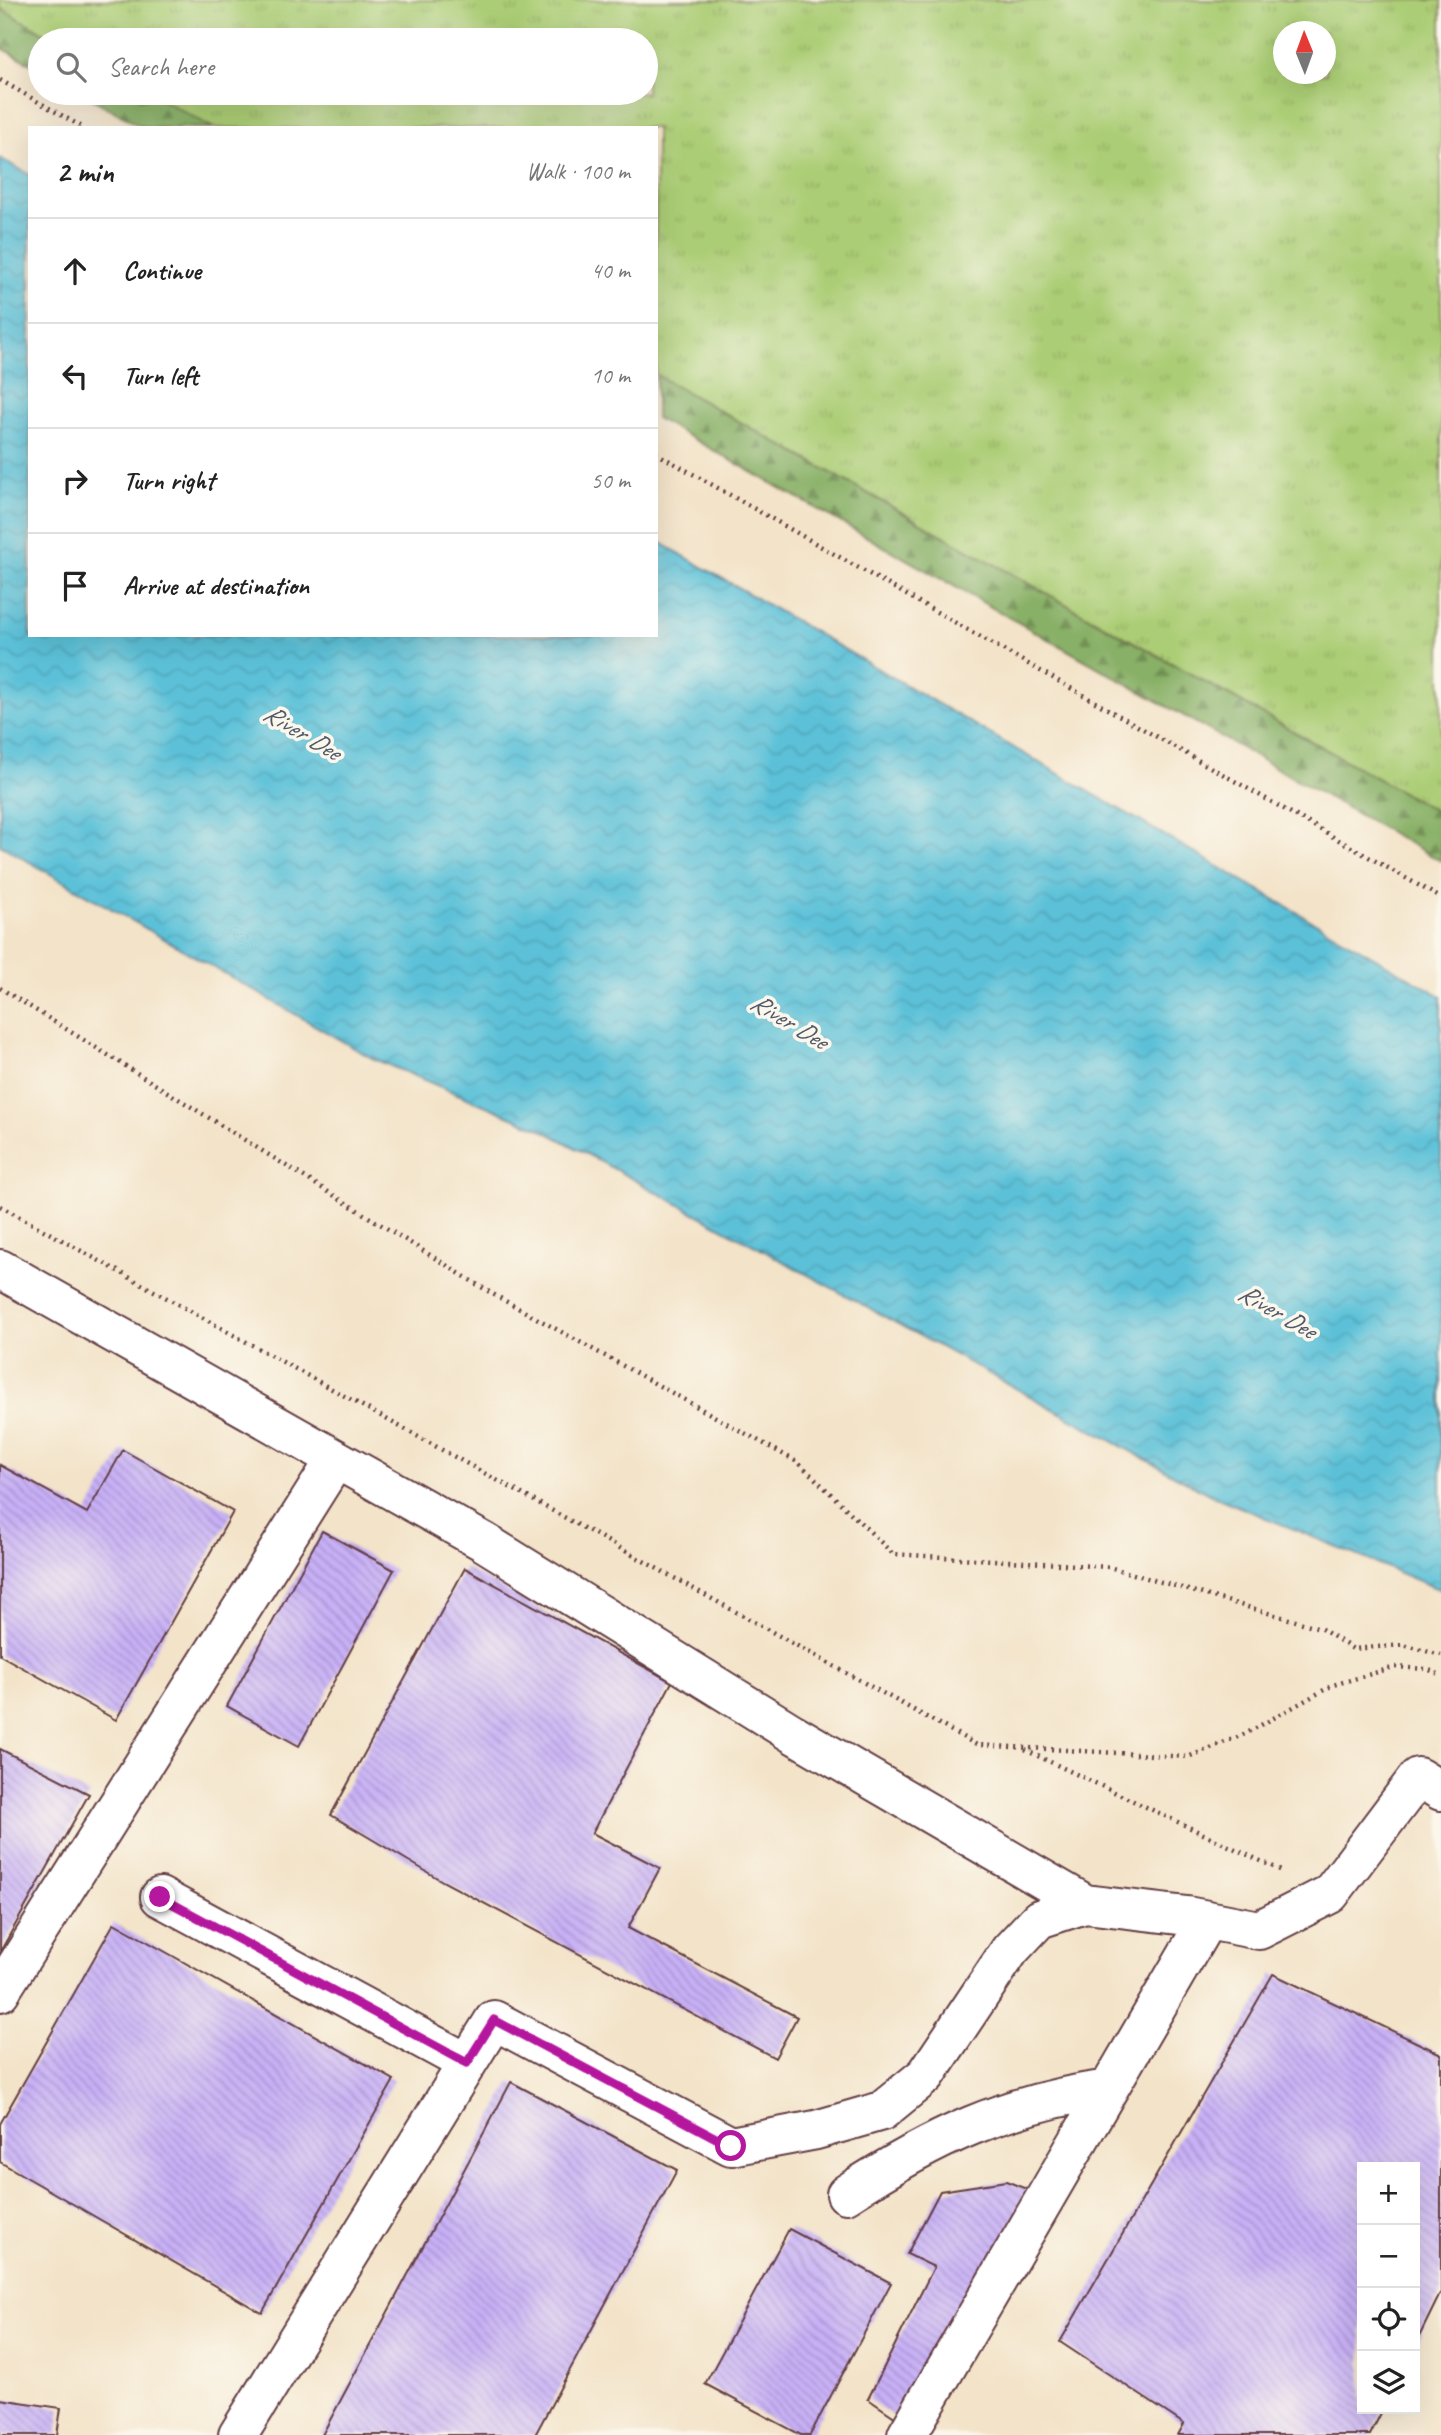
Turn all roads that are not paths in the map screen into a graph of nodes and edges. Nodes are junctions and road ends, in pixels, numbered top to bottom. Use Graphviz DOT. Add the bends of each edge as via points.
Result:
graph roads {
  1 [pos="0,1269"];
  2 [pos="336,1459"];
  3 [pos="1429,1784"];
  4 [pos="160,1897"];
  5 [pos="1085,1904"];
  6 [pos="1207,1920"];
  7 [pos="0,1992"];
  8 [pos="467,2063"];
  9 [pos="1108,2089"];
  10 [pos="846,2194"];
  11 [pos="238,2435"];
  12 [pos="907,2435"];
  1 -- 2 [label="street"];
  2 -- 5 [label="street" via="484,1542 792,1733"];
  2 -- 7 [label="street"];
  3 -- 6 [label="street" via="1330,1894 1259,1930"];
  4 -- 8 [label="street"];
  5 -- 6 [label="street"];
  5 -- 8 [label="street" via="1039,1919 1010,1950 926,2075 882,2111 816,2130 731,2146 494,2020"];
  6 -- 9 [label="street"];
  8 -- 11 [label="street"];
  9 -- 10 [label="street" via="1052,2097 986,2118 902,2157"];
  9 -- 12 [label="street"];
}
